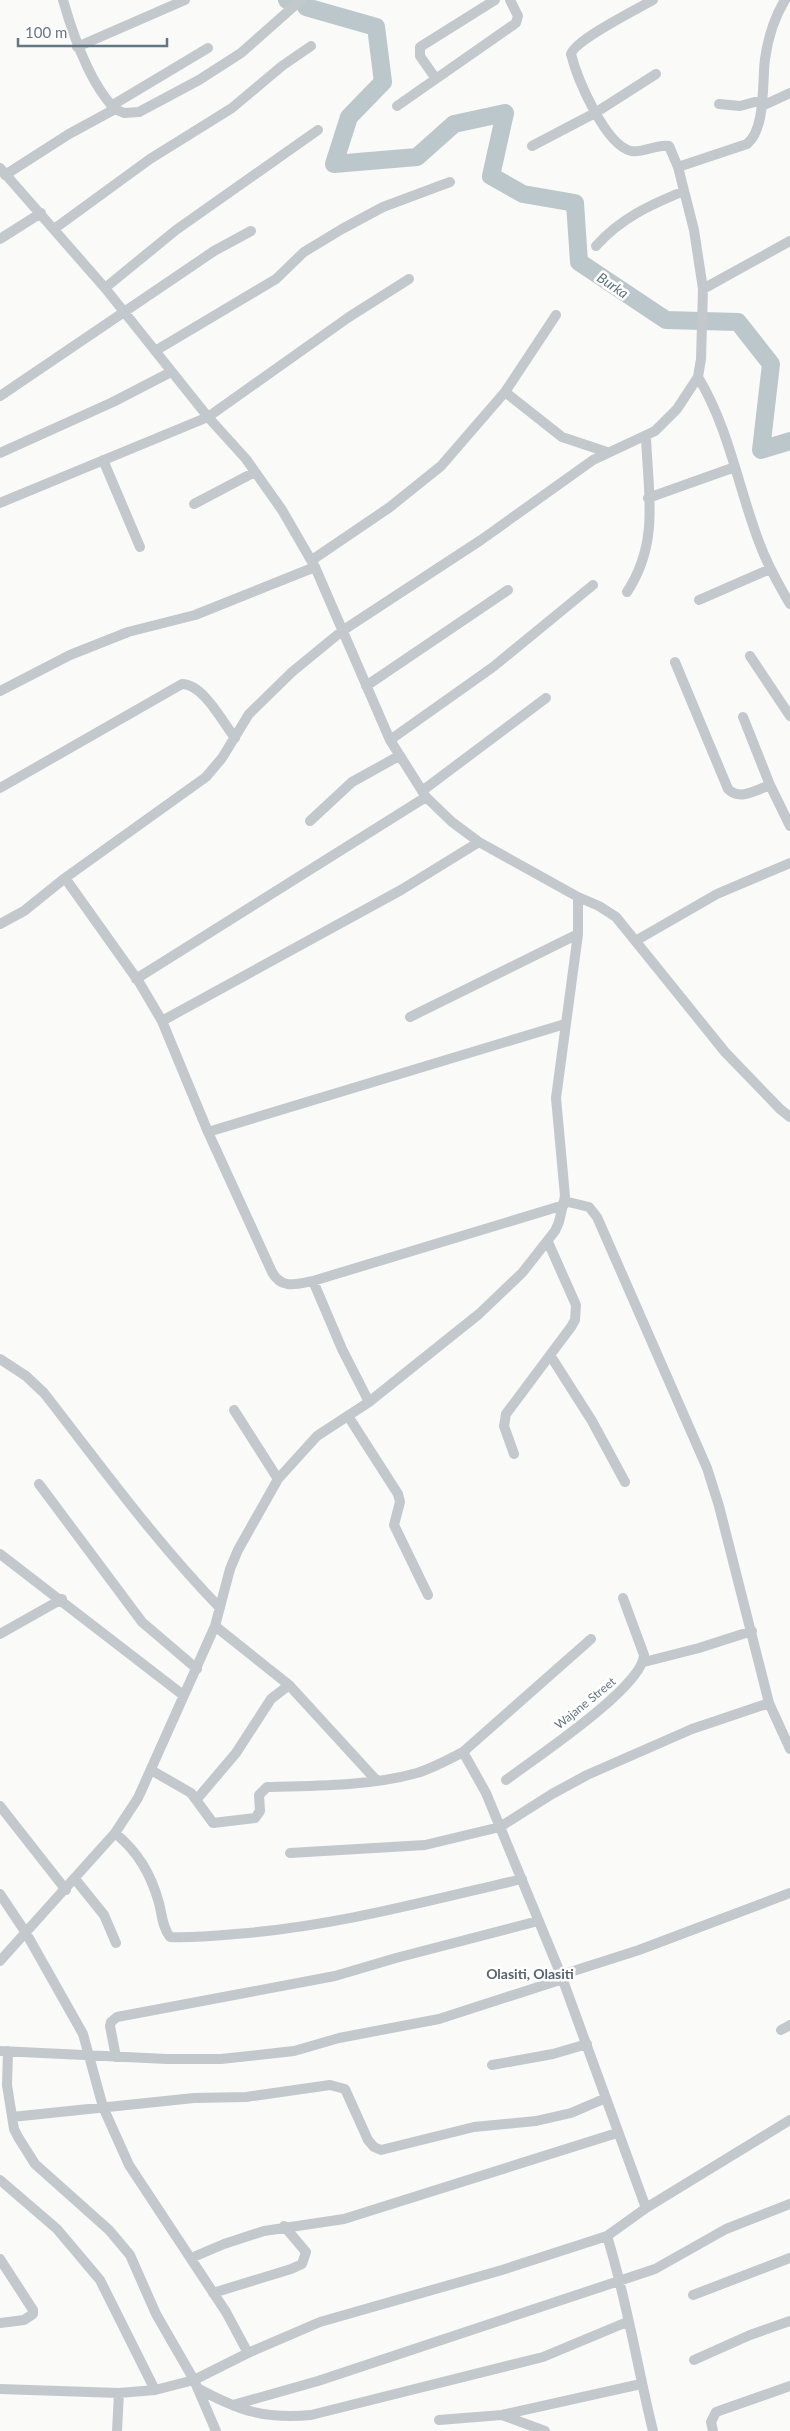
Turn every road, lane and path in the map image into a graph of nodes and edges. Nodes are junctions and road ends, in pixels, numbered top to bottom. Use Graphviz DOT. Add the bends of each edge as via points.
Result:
graph roads {
  1 [pos="63,0"];
  2 [pos="185,0"];
  3 [pos="301,0"];
  4 [pos="495,0"];
  5 [pos="510,0"];
  6 [pos="653,0"];
  7 [pos="785,0"];
  8 [pos="311,46"];
  9 [pos="77,47"];
  10 [pos="208,48"];
  11 [pos="656,74"];
  12 [pos="436,79"];
  13 [pos="790,93"];
  14 [pos="762,103"];
  15 [pos="719,104"];
  16 [pos="398,106"];
  17 [pos="113,107"];
  18 [pos="595,113"];
  19 [pos="318,130"];
  20 [pos="532,146"];
  21 [pos="678,167"];
  22 [pos="2,172"];
  23 [pos="450,182"];
  24 [pos="684,190"];
  25 [pos="41,213"];
  26 [pos="54,229"];
  27 [pos="251,231"];
  28 [pos="0,239"];
  29 [pos="790,241"];
  30 [pos="596,246"];
  31 [pos="409,279"];
  32 [pos="105,288"];
  33 [pos="703,289"];
  34 [pos="125,313"];
  35 [pos="556,315"];
  36 [pos="155,351"];
  37 [pos="171,372"];
  38 [pos="698,377"];
  39 [pos="505,392"];
  40 [pos="0,396"];
  41 [pos="208,417"];
  42 [pos="646,436"];
  43 [pos="607,452"];
  44 [pos="0,453"];
  45 [pos="103,460"];
  46 [pos="735,467"];
  47 [pos="255,472"];
  48 [pos="648,498"];
  49 [pos="0,503"];
  50 [pos="194,504"];
  51 [pos="140,547"];
  52 [pos="313,564"];
  53 [pos="770,569"];
  54 [pos="593,585"];
  55 [pos="508,590"];
  56 [pos="626,592"];
  57 [pos="699,600"];
  58 [pos="790,604"];
  59 [pos="342,631"];
  60 [pos="750,656"];
  61 [pos="675,662"];
  62 [pos="366,686"];
  63 [pos="0,691"];
  64 [pos="546,698"];
  65 [pos="790,716"];
  66 [pos="743,717"];
  67 [pos="234,738"];
  68 [pos="390,740"];
  69 [pos="399,756"];
  70 [pos="770,785"];
  71 [pos="0,788"];
  72 [pos="424,794"];
  73 [pos="310,821"];
  74 [pos="790,826"];
  75 [pos="479,842"];
  76 [pos="790,863"];
  77 [pos="65,878"];
  78 [pos="578,898"];
  79 [pos="4,922"];
  80 [pos="0,931"];
  81 [pos="578,934"];
  82 [pos="637,940"];
  83 [pos="136,979"];
  84 [pos="410,1017"];
  85 [pos="162,1021"];
  86 [pos="565,1024"];
  87 [pos="790,1117"];
  88 [pos="208,1132"];
  89 [pos="564,1203"];
  90 [pos="548,1242"];
  91 [pos="313,1281"];
  92 [pos="550,1355"];
  93 [pos="0,1359"];
  94 [pos="369,1402"];
  95 [pos="234,1410"];
  96 [pos="348,1416"];
  97 [pos="514,1454"];
  98 [pos="278,1479"];
  99 [pos="625,1482"];
  100 [pos="39,1484"];
  101 [pos="0,1554"];
  102 [pos="428,1595"];
  103 [pos="622,1598"];
  104 [pos="62,1599"];
  105 [pos="220,1608"];
  106 [pos="215,1626"];
  107 [pos="752,1631"];
  108 [pos="0,1634"];
  109 [pos="591,1639"];
  110 [pos="644,1662"];
  111 [pos="196,1669"];
  112 [pos="288,1685"];
  113 [pos="184,1694"];
  114 [pos="769,1703"];
  115 [pos="790,1749"];
  116 [pos="463,1752"];
  117 [pos="151,1770"];
  118 [pos="376,1780"];
  119 [pos="506,1780"];
  120 [pos="197,1799"];
  121 [pos="0,1806"];
  122 [pos="500,1827"];
  123 [pos="115,1834"];
  124 [pos="290,1852"];
  125 [pos="75,1879"];
  126 [pos="522,1879"];
  127 [pos="66,1890"];
  128 [pos="0,1894"];
  129 [pos="790,1894"];
  130 [pos="538,1921"];
  131 [pos="26,1933"];
  132 [pos="116,1943"];
  133 [pos="0,1961"];
  134 [pos="562,1977"];
  135 [pos="586,2044"];
  136 [pos="4,2051"];
  137 [pos="89,2056"];
  138 [pos="116,2057"];
  139 [pos="492,2065"];
  140 [pos="606,2098"];
  141 [pos="103,2107"];
  142 [pos="12,2117"];
  143 [pos="790,2120"];
  144 [pos="617,2133"];
  145 [pos="0,2180"];
  146 [pos="790,2204"];
  147 [pos="646,2208"];
  148 [pos="284,2226"];
  149 [pos="607,2236"];
  150 [pos="190,2258"];
  151 [pos="790,2258"];
  152 [pos="0,2259"];
  153 [pos="621,2281"];
  154 [pos="213,2292"];
  155 [pos="693,2295"];
  156 [pos="790,2321"];
  157 [pos="628,2322"];
  158 [pos="0,2323"];
  159 [pos="248,2353"];
  160 [pos="694,2360"];
  161 [pos="196,2384"];
  162 [pos="641,2384"];
  163 [pos="790,2386"];
  164 [pos="0,2389"];
  165 [pos="155,2390"];
  166 [pos="119,2393"];
  167 [pos="233,2405"];
  168 [pos="502,2415"];
  169 [pos="439,2420"];
  170 [pos="117,2431"];
  171 [pos="216,2431"];
  172 [pos="545,2431"];
  173 [pos="653,2431"];
  174 [pos="713,2431"];
  1 -- 9 [label="street"];
  2 -- 9 [label="street"];
  3 -- 17 [label="street" via="241,53 199,80 139,112 124,113"];
  4 -- 12 [label="street" via="420,47 420,56"];
  5 -- 12 [label="street" via="518,16 516,23"];
  6 -- 18 [label="street" via="573,50 573,63"];
  7 -- 14 [label="street" via="776,14 770,34"];
  8 -- 26 [label="street" via="232,108 150,159"];
  9 -- 17 [label="street"];
  10 -- 17 [label="street"];
  11 -- 18 [label="street"];
  12 -- 16 [label="street"];
  13 -- 14 [label="street"];
  14 -- 15 [label="street"];
  14 -- 21 [label="street" via="757,131 747,144"];
  17 -- 22 [label="street"];
  18 -- 20 [label="street"];
  18 -- 21 [label="street" via="624,149 633,151 669,146"];
  19 -- 32 [label="street" via="176,230"];
  21 -- 24 [label="street"];
  22 -- 25 [label="street"];
  23 -- 36 [label="street" via="383,207 342,228 304,252 276,280"];
  24 -- 30 [label="street" via="623,220"];
  24 -- 33 [label="street"];
  25 -- 26 [label="street"];
  25 -- 28 [label="street"];
  26 -- 32 [label="street"];
  27 -- 34 [label="street" via="214,251"];
  29 -- 33 [label="street"];
  31 -- 41 [label="street" via="363,307"];
  32 -- 34 [label="street"];
  33 -- 38 [label="street"];
  34 -- 36 [label="street"];
  34 -- 40 [label="street"];
  35 -- 39 [label="street"];
  36 -- 37 [label="street"];
  37 -- 41 [label="street"];
  37 -- 44 [label="street"];
  38 -- 42 [label="street" via="677,410"];
  38 -- 46 [label="street" via="719,421"];
  39 -- 43 [label="street" via="562,437"];
  39 -- 52 [label="street" via="441,466"];
  41 -- 45 [label="street"];
  41 -- 47 [label="street"];
  42 -- 43 [label="street"];
  42 -- 48 [label="street"];
  43 -- 59 [label="street"];
  45 -- 49 [label="street"];
  45 -- 51 [label="street"];
  46 -- 48 [label="street"];
  46 -- 53 [label="street"];
  47 -- 50 [label="street"];
  47 -- 52 [label="street" via="282,510"];
  48 -- 56 [label="street" via="650,526 646,554 638,575"];
  52 -- 59 [label="street"];
  52 -- 63 [label="street" via="194,616 128,632 70,655"];
  53 -- 57 [label="street"];
  53 -- 58 [label="street"];
  54 -- 68 [label="street" via="485,673"];
  55 -- 62 [label="street"];
  59 -- 62 [label="street"];
  59 -- 67 [label="street" via="292,672 249,714"];
  60 -- 65 [label="street"];
  61 -- 70 [label="street" via="728,789 742,795"];
  62 -- 68 [label="street"];
  64 -- 72 [label="street"];
  66 -- 70 [label="street"];
  67 -- 71 [label="street" via="199,690 182,684"];
  67 -- 77 [label="street" via="214,768 195,787"];
  68 -- 69 [label="street"];
  69 -- 72 [label="street"];
  69 -- 73 [label="street" via="352,782"];
  70 -- 74 [label="street"];
  72 -- 75 [label="street" via="452,822"];
  72 -- 83 [label="street"];
  75 -- 78 [label="street"];
  75 -- 85 [label="street" via="401,890"];
  76 -- 82 [label="street" via="717,894"];
  77 -- 79 [label="street" via="24,911"];
  77 -- 83 [label="street"];
  78 -- 81 [label="street"];
  78 -- 82 [label="street" via="600,906 616,917"];
  79 -- 80 [label="street"];
  81 -- 84 [label="street"];
  81 -- 86 [label="street"];
  82 -- 87 [label="street" via="725,1052"];
  83 -- 85 [label="street"];
  85 -- 88 [label="street"];
  86 -- 88 [label="street"];
  86 -- 89 [label="street" via="556,1098"];
  88 -- 91 [label="street" via="275,1278 290,1285"];
  89 -- 90 [label="street" via="560,1222"];
  89 -- 91 [label="street"];
  89 -- 107 [label="street" via="589,1207 597,1218 699,1449 719,1506"];
  90 -- 92 [label="street" via="576,1312 571,1328"];
  90 -- 94 [label="street" via="522,1273 479,1314"];
  91 -- 94 [label="street"];
  92 -- 97 [label="street" via="504,1420"];
  92 -- 99 [label="street" via="592,1421"];
  93 -- 105 [label="street" via="30,1379 44,1393 148,1528"];
  94 -- 96 [label="street"];
  95 -- 98 [label="street"];
  96 -- 98 [label="street" via="317,1436"];
  96 -- 102 [label="street" via="398,1494 400,1502 394,1525"];
  98 -- 105 [label="street" via="238,1550"];
  100 -- 111 [label="street" via="142,1622"];
  101 -- 104 [label="street"];
  103 -- 110 [label="street" via="642,1648"];
  104 -- 108 [label="street"];
  104 -- 113 [label="street"];
  105 -- 106 [label="street"];
  106 -- 111 [label="street"];
  106 -- 112 [label="street"];
  107 -- 110 [label="street"];
  107 -- 114 [label="street"];
  109 -- 116 [label="street"];
  110 -- 119 [label="street, Wajane Street" via="625,1688 605,1706"];
  111 -- 113 [label="street"];
  112 -- 118 [label="street"];
  112 -- 120 [label="street" via="267,1704 236,1753"];
  113 -- 117 [label="street"];
  114 -- 115 [label="street"];
  114 -- 122 [label="street" via="692,1729 587,1775"];
  116 -- 118 [label="street" via="416,1773"];
  116 -- 122 [label="street"];
  117 -- 120 [label="street" via="180,1785"];
  117 -- 123 [label="street"];
  118 -- 120 [label="street" via="267,1787 259,1794 260,1811 257,1816 213,1823"];
  121 -- 127 [label="street"];
  122 -- 124 [label="street" via="424,1845"];
  122 -- 126 [label="street"];
  123 -- 125 [label="street"];
  123 -- 126 [label="street" via="132,1848 144,1865 164,1927 170,1936 189,1938 267,1932 340,1921"];
  125 -- 127 [label="street"];
  125 -- 132 [label="street" via="104,1915"];
  126 -- 130 [label="street"];
  127 -- 131 [label="street"];
  128 -- 131 [label="street"];
  129 -- 134 [label="street"];
  130 -- 134 [label="street"];
  130 -- 138 [label="street" via="326,1978 117,2018 110,2026"];
  131 -- 133 [label="street"];
  131 -- 137 [label="street" via="83,2034"];
  134 -- 135 [label="street"];
  134 -- 138 [label="street" via="439,2019 339,2038 294,2051 221,2059"];
  135 -- 139 [label="street" via="553,2054"];
  135 -- 140 [label="street"];
  136 -- 137 [label="street"];
  136 -- 142 [label="street"];
  137 -- 138 [label="street"];
  137 -- 141 [label="street"];
  140 -- 141 [label="street" via="571,2113 536,2121 466,2128 381,2150 368,2140 350,2096 338,2086 246,2097 194,2098"];
  140 -- 144 [label="street"];
  141 -- 142 [label="street"];
  141 -- 150 [label="street" via="129,2165"];
  142 -- 161 [label="street" via="18,2137 35,2164 108,2230 130,2255 156,2314"];
  143 -- 147 [label="street"];
  144 -- 147 [label="street"];
  144 -- 148 [label="street" via="344,2219"];
  145 -- 165 [label="street" via="58,2229 100,2280"];
  146 -- 153 [label="street" via="726,2229 662,2266"];
  147 -- 149 [label="street"];
  148 -- 150 [label="street"];
  148 -- 154 [label="street" via="306,2252 302,2264"];
  149 -- 153 [label="street"];
  149 -- 159 [label="street" via="502,2270 345,2314"];
  150 -- 154 [label="street"];
  151 -- 155 [label="street"];
  152 -- 158 [label="street" via="33,2310 33,2314 24,2320"];
  153 -- 157 [label="street"];
  153 -- 167 [label="street" via="318,2381"];
  154 -- 159 [label="street"];
  156 -- 160 [label="street"];
  157 -- 162 [label="street"];
  157 -- 167 [label="street" via="543,2357 330,2412 265,2416"];
  159 -- 161 [label="street"];
  161 -- 165 [label="street"];
  161 -- 167 [label="street"];
  161 -- 171 [label="street"];
  162 -- 168 [label="street"];
  162 -- 173 [label="street"];
  163 -- 174 [label="street" via="716,2412 711,2422"];
  164 -- 166 [label="street"];
  165 -- 166 [label="street"];
  166 -- 170 [label="street"];
  168 -- 169 [label="street"];
  168 -- 172 [label="street"];
}
